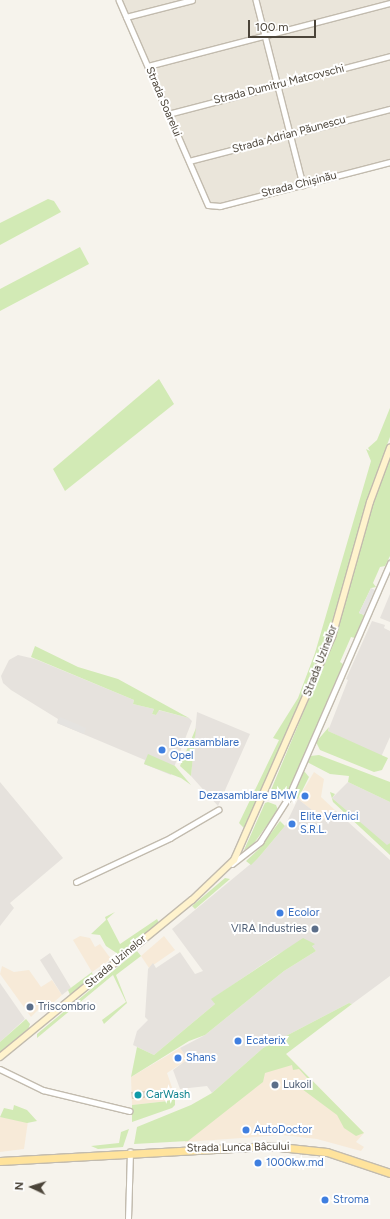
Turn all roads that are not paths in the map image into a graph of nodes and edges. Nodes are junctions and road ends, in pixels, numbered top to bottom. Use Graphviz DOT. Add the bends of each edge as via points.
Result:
graph roads {
  1 [pos="119,0"];
  2 [pos="192,0"];
  3 [pos="256,0"];
  4 [pos="390,3"];
  5 [pos="126,17"];
  6 [pos="265,36"];
  7 [pos="390,56"];
  8 [pos="148,66"];
  9 [pos="278,85"];
  10 [pos="390,109"];
  11 [pos="168,114"];
  12 [pos="290,135"];
  13 [pos="189,161"];
  14 [pos="390,162"];
  15 [pos="303,185"];
  16 [pos="208,205"];
  17 [pos="390,448"];
  18 [pos="390,563"];
  19 [pos="218,810"];
  20 [pos="230,866"];
  21 [pos="76,882"];
  22 [pos="0,1057"];
  23 [pos="0,1069"];
  24 [pos="130,1111"];
  25 [pos="130,1152"];
  26 [pos="0,1161"];
  27 [pos="390,1173"];
  28 [pos="128,1219"];
  1 -- 5 [label="street, Strada Soarelui"];
  2 -- 5 [label="street"];
  3 -- 6 [label="street"];
  4 -- 6 [label="street"];
  5 -- 8 [label="street, Strada Soarelui"];
  6 -- 8 [label="street"];
  6 -- 9 [label="street"];
  7 -- 9 [label="street, Strada Dumitru Matcovschi"];
  8 -- 11 [label="street, Strada Soarelui"];
  9 -- 11 [label="street, Strada Dumitru Matcovschi"];
  9 -- 12 [label="street"];
  10 -- 12 [label="street, Strada Adrian Păunescu"];
  11 -- 13 [label="street, Strada Soarelui"];
  12 -- 13 [label="street, Strada Adrian Păunescu"];
  12 -- 15 [label="street"];
  13 -- 16 [label="street, Strada Soarelui"];
  14 -- 15 [label="street, Strada Chișinău"];
  15 -- 16 [label="street, Strada Chișinău" via="219,206"];
  17 -- 20 [label="street, Strada Uzinelor" via="370,502 332,637 293,731"];
  18 -- 20 [label="street, Strada Uzinelor" via="288,798 260,842"];
  19 -- 21 [label="street" via="170,838"];
  20 -- 22 [label="street, Strada Uzinelor"];
  23 -- 24 [label="street" via="43,1090"];
  25 -- 26 [label="main road, Strada Lunca Bâcului"];
  25 -- 27 [label="main road, Strada Lunca Bâcului" via="288,1146 337,1155"];
  25 -- 28 [label="street"];
}
